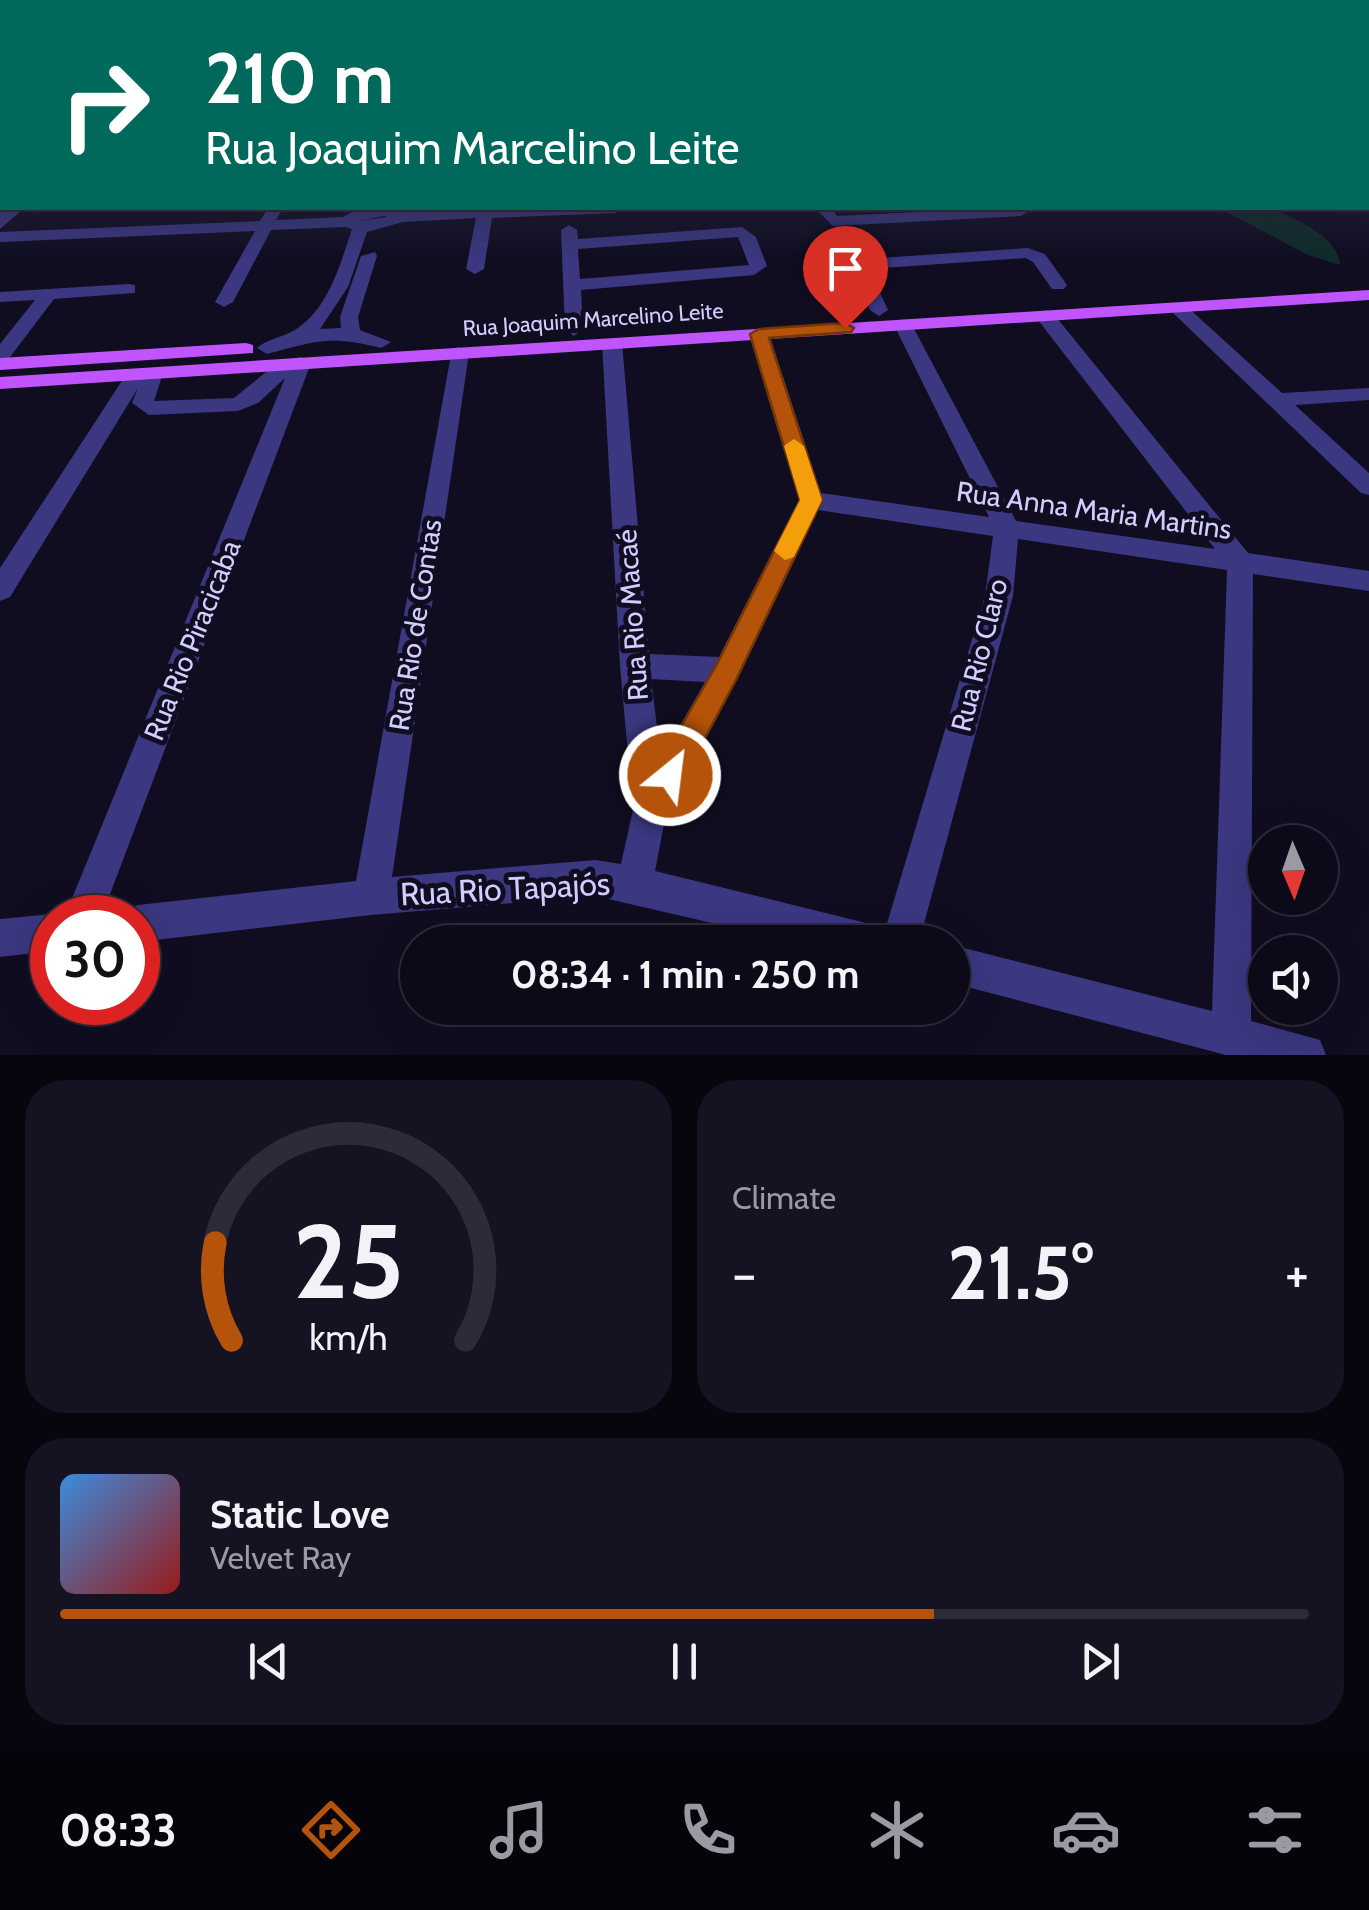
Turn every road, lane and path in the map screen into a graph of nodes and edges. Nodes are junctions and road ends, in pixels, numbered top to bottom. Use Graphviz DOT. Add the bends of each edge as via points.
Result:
graph roads {
  1 [pos="14,210"];
  2 [pos="191,210"];
  3 [pos="274,210"];
  4 [pos="570,210"];
  5 [pos="825,210"];
  6 [pos="486,211"];
  7 [pos="1021,211"];
  8 [pos="399,217"];
  9 [pos="362,224"];
  10 [pos="265,226"];
  11 [pos="180,231"];
  12 [pos="2,237"];
  13 [pos="938,237"];
  14 [pos="568,245"];
  15 [pos="475,269"];
  16 [pos="1369,278"];
  17 [pos="573,284"];
  18 [pos="1058,285"];
  19 [pos="1247,286"];
  20 [pos="129,289"];
  21 [pos="49,294"];
  22 [pos="1369,294"];
  23 [pos="0,297"];
  24 [pos="224,302"];
  25 [pos="1178,308"];
  26 [pos="1045,316"];
  27 [pos="877,318"];
  28 [pos="821,322"];
  29 [pos="574,330"];
  30 [pos="352,332"];
  31 [pos="759,334"];
  32 [pos="381,342"];
  33 [pos="612,343"];
  34 [pos="469,344"];
  35 [pos="266,348"];
  36 [pos="296,354"];
  37 [pos="0,361"];
  38 [pos="145,373"];
  39 [pos="0,383"];
  40 [pos="1369,394"];
  41 [pos="1280,400"];
  42 [pos="1369,488"];
  43 [pos="811,500"];
  44 [pos="1007,527"];
  45 [pos="1240,562"];
  46 [pos="1369,581"];
  47 [pos="0,590"];
  48 [pos="635,666"];
  49 [pos="728,670"];
  50 [pos="650,810"];
  51 [pos="634,884"];
  52 [pos="91,895"];
  53 [pos="371,897"];
  54 [pos="160,921"];
  55 [pos="798,925"];
  56 [pos="905,925"];
  57 [pos="30,935"];
  58 [pos="0,938"];
  59 [pos="970,969"];
  60 [pos="1231,1035"];
  61 [pos="1305,1055"];
  1 -- 12 [label="street"];
  2 -- 11 [label="street"];
  3 -- 10 [label="street"];
  4 -- 6 [label="street"];
  4 -- 14 [label="street"];
  5 -- 13 [label="street" via="833,221"];
  6 -- 8 [label="street"];
  6 -- 15 [label="street"];
  7 -- 13 [label="street"];
  8 -- 9 [label="street"];
  8 -- 9 [label="street" via="362,213"];
  9 -- 10 [label="street"];
  9 -- 30 [label="street"];
  9 -- 36 [label="street" via="337,297"];
  10 -- 11 [label="street"];
  10 -- 24 [label="street"];
  11 -- 12 [label="street"];
  13 -- 18 [label="street" via="1035,254"];
  13 -- 27 [label="street" via="861,266"];
  14 -- 17 [label="street"];
  14 -- 17 [label="street" via="735,231 748,237 758,266"];
  16 -- 19 [label="main road, Rua Joaquim Marcelino Leite"];
  17 -- 29 [label="street"];
  19 -- 25 [label="main road" via="1178,300"];
  19 -- 27 [label="main road, Rua Joaquim Marcelino Leite"];
  20 -- 21 [label="street"];
  21 -- 23 [label="street"];
  21 -- 37 [label="street"];
  22 -- 25 [label="main road, Rua Joaquim Marcelino Leite"];
  25 -- 26 [label="main road, Rua Joaquim Marcelino Leite"];
  25 -- 41 [label="street"];
  26 -- 27 [label="main road, Rua Joaquim Marcelino Leite"];
  26 -- 45 [label="street"];
  27 -- 28 [label="main road, Rua Joaquim Marcelino Leite"];
  27 -- 44 [label="street"];
  28 -- 29 [label="main road, Rua Joaquim Marcelino Leite"];
  28 -- 31 [label="main road, Rua Joaquim Marcelino Leite"];
  29 -- 34 [label="main road, Rua Joaquim Marcelino Leite"];
  30 -- 32 [label="street"];
  30 -- 36 [label="street"];
  31 -- 33 [label="main road, Rua Joaquim Marcelino Leite"];
  31 -- 43 [label="street"];
  32 -- 34 [label="main road, Rua Joaquim Marcelino Leite"];
  32 -- 35 [label="main road, Rua Joaquim Marcelino Leite"];
  33 -- 34 [label="main road, Rua Joaquim Marcelino Leite"];
  33 -- 48 [label="street, Rua Rio Macaé"];
  34 -- 36 [label="main road" via="479,341 466,348 336,360"];
  34 -- 53 [label="street, Rua Rio de Contas"];
  35 -- 36 [label="street"];
  35 -- 37 [label="main road, Rua Joaquim Marcelino Leite"];
  35 -- 38 [label="main road" via="233,358 150,363 138,368"];
  36 -- 38 [label="main road"];
  36 -- 38 [label="street" via="251,398 226,407 148,408"];
  36 -- 52 [label="street, Rua Rio Piracicaba"];
  38 -- 39 [label="main road"];
  38 -- 47 [label="street"];
  40 -- 41 [label="street"];
  41 -- 42 [label="street"];
  43 -- 44 [label="street, Rua Anna Maria Martins"];
  43 -- 49 [label="street"];
  44 -- 45 [label="street, Rua Anna Maria Martins"];
  44 -- 56 [label="street, Rua Rio Claro" via="999,596"];
  45 -- 46 [label="street, Rua Anna Maria Martins"];
  45 -- 60 [label="street"];
  48 -- 49 [label="street"];
  48 -- 50 [label="street, Rua Rio Macaé"];
  49 -- 50 [label="street"];
  50 -- 51 [label="street, Rua Rio Macaé"];
  51 -- 53 [label="street, Rua Rio Tapajós" via="595,878"];
  51 -- 55 [label="street, Rua Rio Tapajós"];
  53 -- 54 [label="street, Rua Rio Tapajós"];
  57 -- 58 [label="street"];
  59 -- 60 [label="street"];
  60 -- 61 [label="street"];
}
